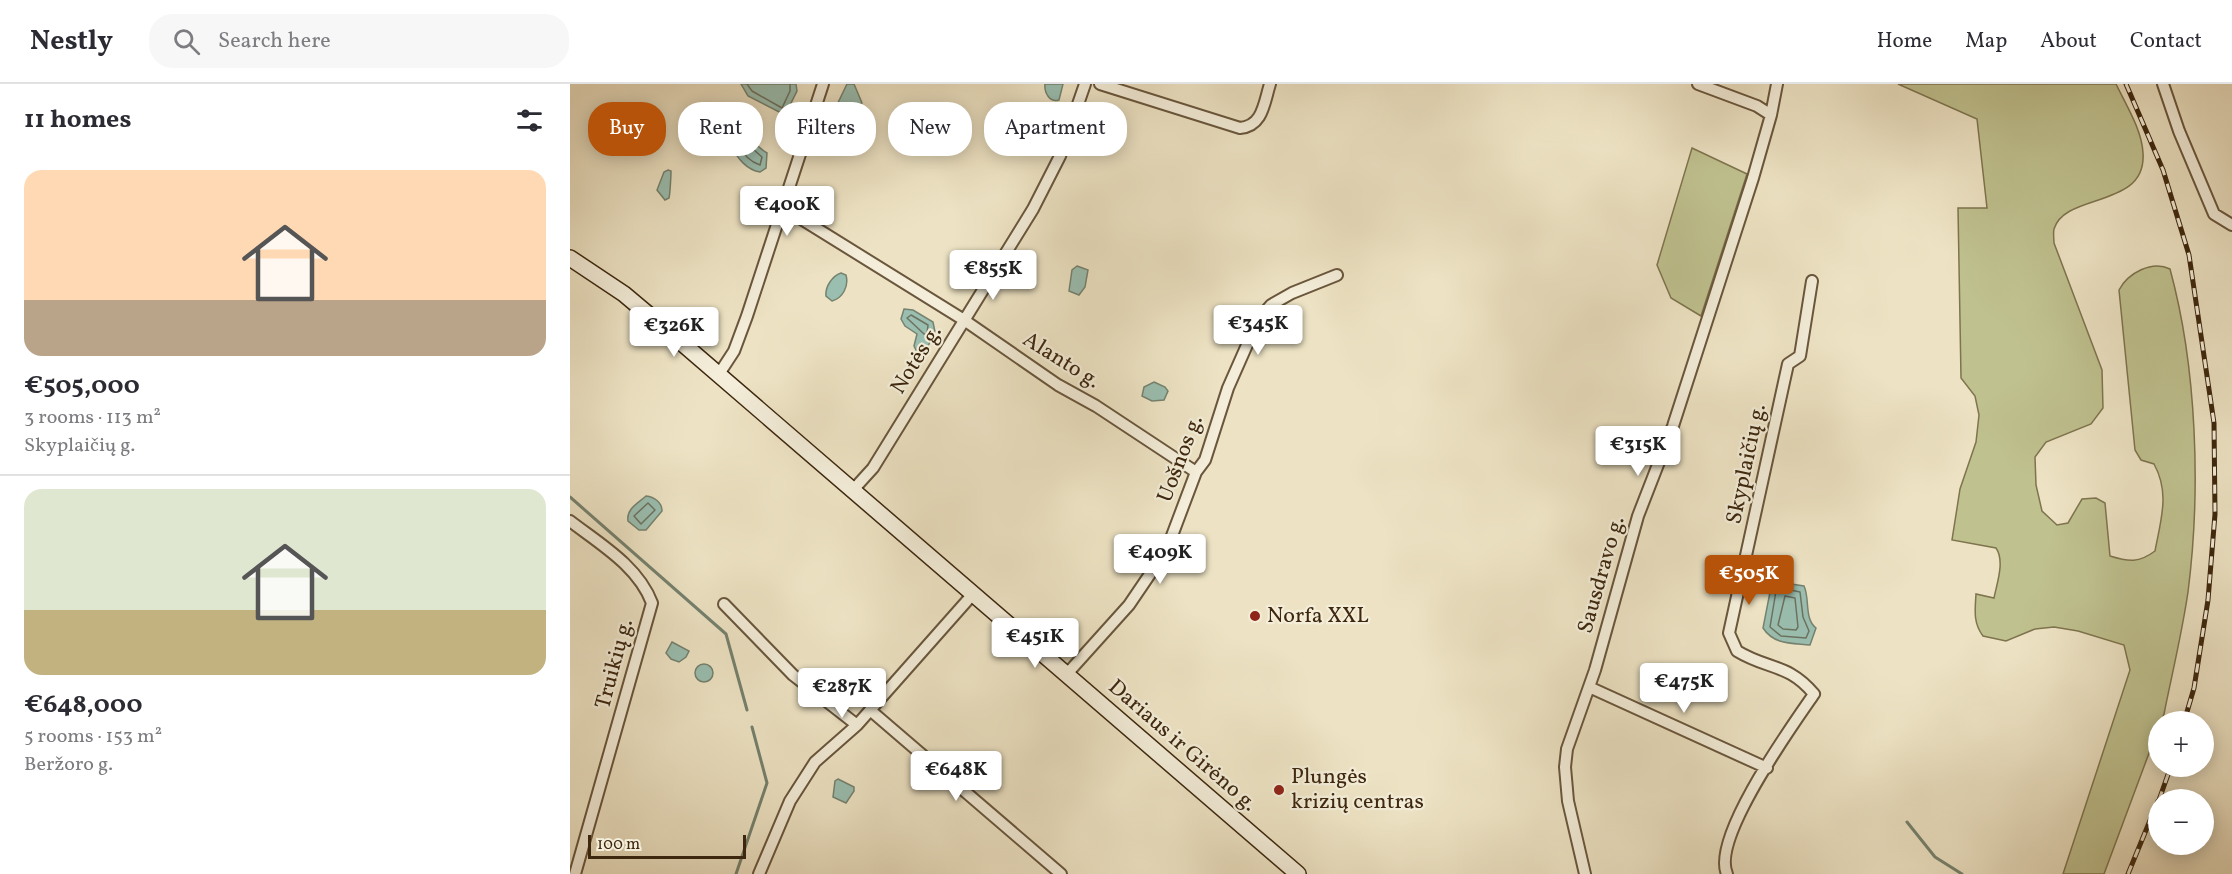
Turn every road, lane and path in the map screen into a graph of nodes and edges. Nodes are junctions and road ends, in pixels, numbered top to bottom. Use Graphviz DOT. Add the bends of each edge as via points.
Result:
graph roads {
  1 [pos="823,84"];
  2 [pos="1085,84"];
  3 [pos="1100,84"];
  4 [pos="1270,84"];
  5 [pos="1698,84"];
  6 [pos="1777,84"];
  7 [pos="2163,84"];
  8 [pos="1771,115"];
  9 [pos="782,207"];
  10 [pos="2232,225"];
  11 [pos="570,258"];
  12 [pos="1337,275"];
  13 [pos="1812,281"];
  14 [pos="964,320"];
  15 [pos="718,374"];
  16 [pos="1196,472"];
  17 [pos="853,490"];
  18 [pos="570,521"];
  19 [pos="973,594"];
  20 [pos="724,604"];
  21 [pos="1065,675"];
  22 [pos="1589,687"];
  23 [pos="870,710"];
  24 [pos="857,724"];
  25 [pos="1767,768"];
  26 [pos="574,874"];
  27 [pos="759,874"];
  28 [pos="1061,874"];
  29 [pos="1298,874"];
  30 [pos="1586,874"];
  31 [pos="1727,874"];
  1 -- 9 [label="street"];
  2 -- 14 [label="street, Notės g." via="1060,156 1033,209"];
  3 -- 4 [label="street" via="1232,126 1250,127 1259,119"];
  5 -- 8 [label="street"];
  6 -- 8 [label="street, Sausdravo g."];
  7 -- 10 [label="street" via="2214,214"];
  8 -- 22 [label="street, Sausdravo g." via="1673,426 1638,516"];
  9 -- 14 [label="street, Alanto g."];
  9 -- 15 [label="street" via="734,351"];
  11 -- 15 [label="main road, Dariaus ir Girėno g." via="624,294"];
  12 -- 16 [label="street, Uošnos g." via="1292,293 1272,305 1258,321 1228,388 1205,460"];
  13 -- 25 [label="street, Skyplaičių g." via="1800,356 1788,364 1729,623 1737,651 1788,670 1814,694"];
  14 -- 16 [label="street, Alanto g."];
  14 -- 17 [label="street, Notės g." via="869,474"];
  15 -- 17 [label="main road, Dariaus ir Girėno g."];
  16 -- 21 [label="street, Uošnos g." via="1167,549 1129,605"];
  17 -- 19 [label="main road, Dariaus ir Girėno g."];
  18 -- 26 [label="street, Truikių g." via="645,584 651,603"];
  19 -- 21 [label="main road, Dariaus ir Girėno g."];
  19 -- 23 [label="street"];
  20 -- 24 [label="street" via="793,675"];
  21 -- 29 [label="main road, Dariaus ir Girėno g."];
  22 -- 25 [label="street"];
  22 -- 30 [label="street, Sausdravo g." via="1570,735 1565,767 1568,801"];
  23 -- 24 [label="street"];
  23 -- 28 [label="street"];
  24 -- 27 [label="street" via="814,762 800,780"];
  25 -- 31 [label="street, Skyplaičių g." via="1728,836 1723,854"];
}
